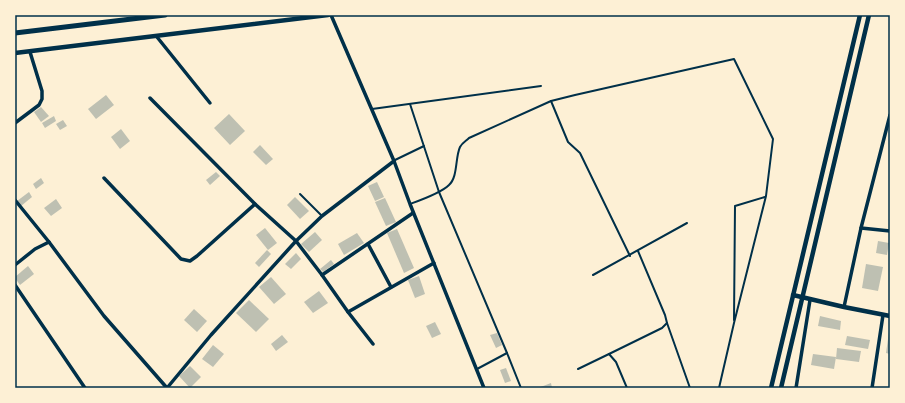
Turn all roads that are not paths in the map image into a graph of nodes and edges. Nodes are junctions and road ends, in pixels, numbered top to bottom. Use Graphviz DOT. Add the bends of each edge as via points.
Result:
graph roads {
  1 [pos="165,15"];
  2 [pos="330,15"];
  3 [pos="860,15"];
  4 [pos="869,15"];
  5 [pos="15,33"];
  6 [pos="157,36"];
  7 [pos="30,52"];
  8 [pos="15,53"];
  9 [pos="541,86"];
  10 [pos="150,98"];
  11 [pos="551,101"];
  12 [pos="210,103"];
  13 [pos="410,104"];
  14 [pos="372,109"];
  15 [pos="890,115"];
  16 [pos="15,123"];
  17 [pos="424,146"];
  18 [pos="394,161"];
  19 [pos="104,178"];
  20 [pos="439,192"];
  21 [pos="300,194"];
  22 [pos="766,196"];
  23 [pos="15,200"];
  24 [pos="255,204"];
  25 [pos="410,204"];
  26 [pos="413,213"];
  27 [pos="322,216"];
  28 [pos="687,223"];
  29 [pos="861,228"];
  30 [pos="890,231"];
  31 [pos="296,241"];
  32 [pos="49,242"];
  33 [pos="368,244"];
  34 [pos="638,251"];
  35 [pos="630,256"];
  36 [pos="434,263"];
  37 [pos="15,264"];
  38 [pos="322,275"];
  39 [pos="593,275"];
  40 [pos="15,285"];
  41 [pos="391,287"];
  42 [pos="793,295"];
  43 [pos="802,298"];
  44 [pos="810,300"];
  45 [pos="844,307"];
  46 [pos="348,312"];
  47 [pos="883,315"];
  48 [pos="890,316"];
  49 [pos="667,323"];
  50 [pos="734,323"];
  51 [pos="373,344"];
  52 [pos="508,353"];
  53 [pos="609,354"];
  54 [pos="578,369"];
  55 [pos="476,370"];
  56 [pos="85,388"];
  57 [pos="167,388"];
  58 [pos="484,388"];
  59 [pos="521,388"];
  60 [pos="627,388"];
  61 [pos="690,388"];
  62 [pos="719,388"];
  63 [pos="771,388"];
  64 [pos="781,388"];
  65 [pos="796,388"];
  66 [pos="872,388"];
  1 -- 5 [label="main road"];
  2 -- 6 [label="street"];
  2 -- 14 [label="street"];
  3 -- 42 [label="street"];
  4 -- 43 [label="street"];
  6 -- 7 [label="street"];
  6 -- 12 [label="street"];
  7 -- 8 [label="street"];
  7 -- 16 [label="street" via="42,99 39,105"];
  9 -- 13 [label="lane"];
  10 -- 24 [label="street"];
  11 -- 20 [label="lane" via="464,142 458,153 453,180"];
  11 -- 22 [label="lane" via="734,59 774,139"];
  11 -- 35 [label="lane" via="568,142 580,154"];
  13 -- 14 [label="lane"];
  13 -- 17 [label="lane"];
  14 -- 18 [label="street"];
  15 -- 29 [label="street"];
  17 -- 18 [label="lane"];
  17 -- 20 [label="lane"];
  18 -- 25 [label="street"];
  18 -- 27 [label="street"];
  19 -- 24 [label="street" via="181,259 190,261"];
  20 -- 25 [label="lane"];
  20 -- 52 [label="lane"];
  21 -- 27 [label="lane"];
  22 -- 50 [label="lane"];
  22 -- 50 [label="lane" via="735,206"];
  23 -- 32 [label="street"];
  24 -- 31 [label="street"];
  25 -- 26 [label="street"];
  26 -- 33 [label="street"];
  26 -- 36 [label="street"];
  27 -- 31 [label="street"];
  28 -- 34 [label="lane"];
  29 -- 30 [label="street"];
  29 -- 45 [label="street"];
  31 -- 38 [label="street"];
  31 -- 57 [label="street"];
  32 -- 37 [label="street"];
  32 -- 57 [label="street" via="104,316"];
  33 -- 38 [label="street"];
  33 -- 41 [label="street"];
  34 -- 35 [label="lane"];
  34 -- 49 [label="lane"];
  35 -- 39 [label="lane"];
  36 -- 41 [label="street"];
  36 -- 55 [label="street"];
  38 -- 46 [label="street"];
  40 -- 56 [label="street"];
  41 -- 46 [label="street"];
  42 -- 43 [label="street"];
  42 -- 63 [label="street"];
  43 -- 44 [label="street"];
  43 -- 64 [label="street"];
  44 -- 45 [label="street"];
  44 -- 65 [label="street"];
  45 -- 47 [label="street"];
  46 -- 51 [label="street"];
  47 -- 48 [label="street"];
  47 -- 66 [label="street"];
  49 -- 53 [label="lane"];
  49 -- 61 [label="lane"];
  50 -- 62 [label="lane"];
  52 -- 55 [label="lane"];
  52 -- 59 [label="lane"];
  53 -- 54 [label="lane"];
  53 -- 60 [label="lane" via="616,362"];
  55 -- 58 [label="street"];
}
